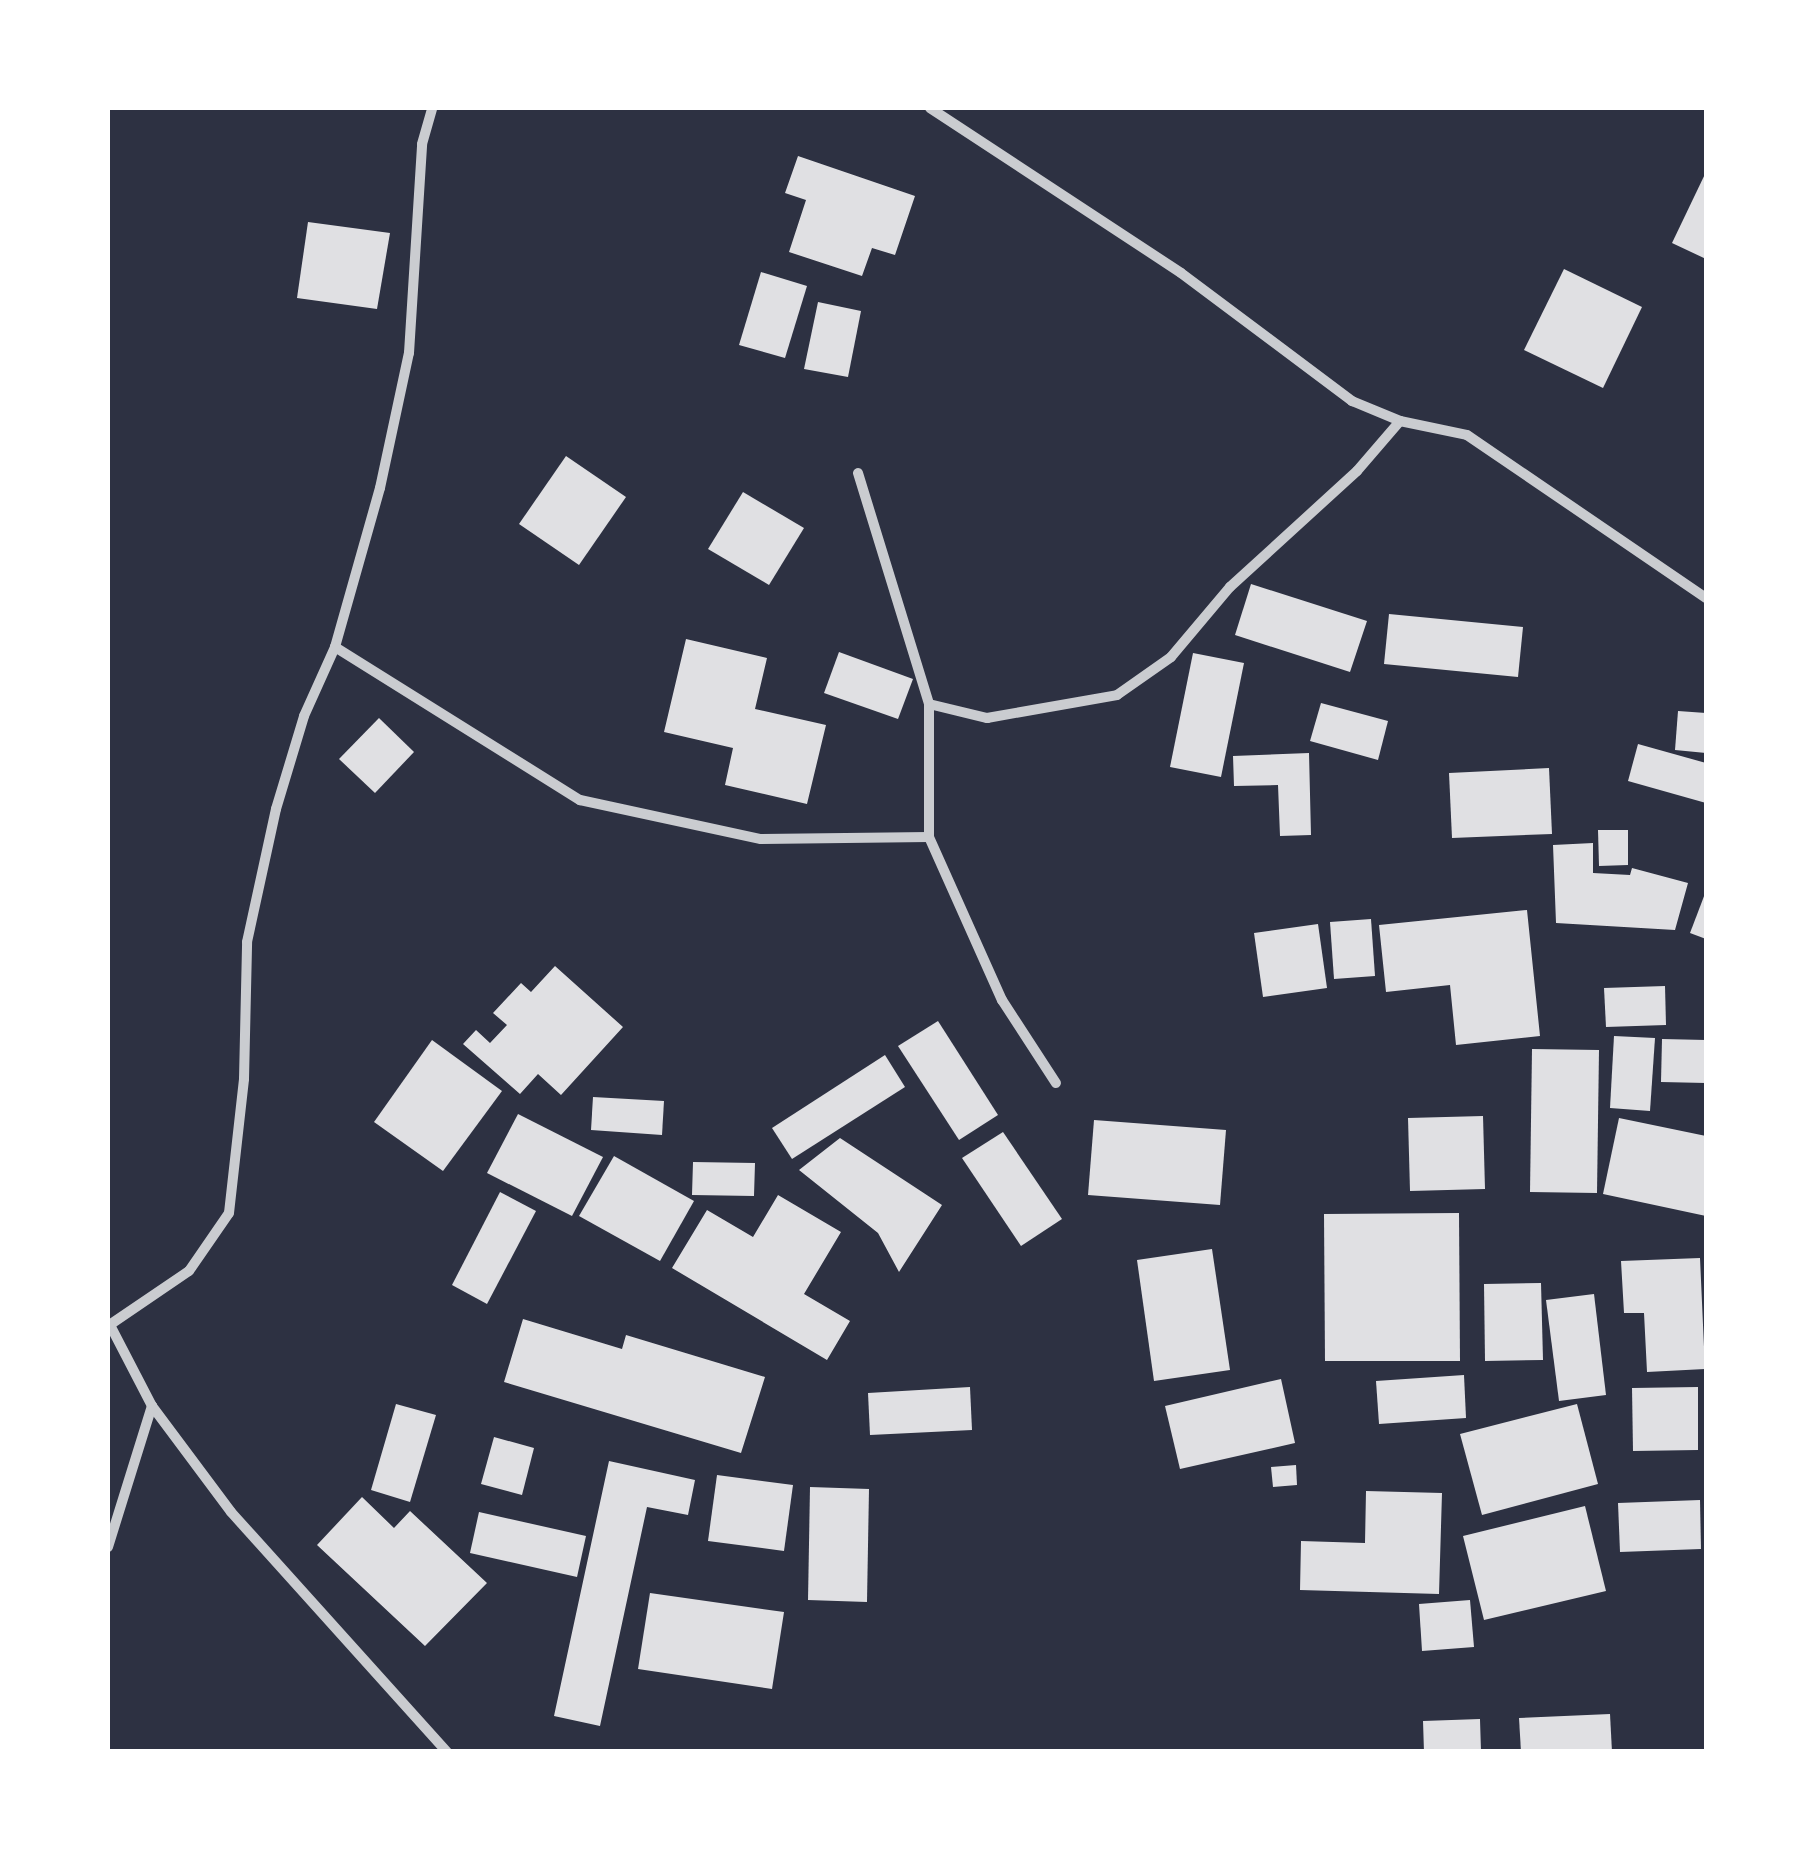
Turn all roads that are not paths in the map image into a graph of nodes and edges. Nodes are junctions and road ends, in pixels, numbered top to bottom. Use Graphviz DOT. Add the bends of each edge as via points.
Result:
graph roads {
  1 [pos="432,108"];
  2 [pos="930,108"];
  3 [pos="1400,421"];
  4 [pos="858,473"];
  5 [pos="1706,598"];
  6 [pos="334,646"];
  7 [pos="929,704"];
  8 [pos="929,837"];
  9 [pos="1056,1083"];
  10 [pos="109,1326"];
  11 [pos="152,1406"];
  12 [pos="108,1546"];
  13 [pos="448,1752"];
  1 -- 6 [label="street" via="422,144 410,353"];
  2 -- 3 [label="street" via="1167,264 1352,401"];
  3 -- 5 [label="street" via="1467,435"];
  3 -- 7 [label="street" via="1358,471 1230,587 1171,656 1117,694 987,718"];
  4 -- 7 [label="street"];
  6 -- 8 [label="street" via="580,800 761,839"];
  6 -- 10 [label="street" via="276,809 247,942 244,1079 229,1213 189,1271"];
  7 -- 8 [label="street"];
  8 -- 9 [label="street" via="1002,1000"];
  10 -- 11 [label="street"];
  11 -- 12 [label="street"];
  11 -- 13 [label="street" via="231,1512"];
}
